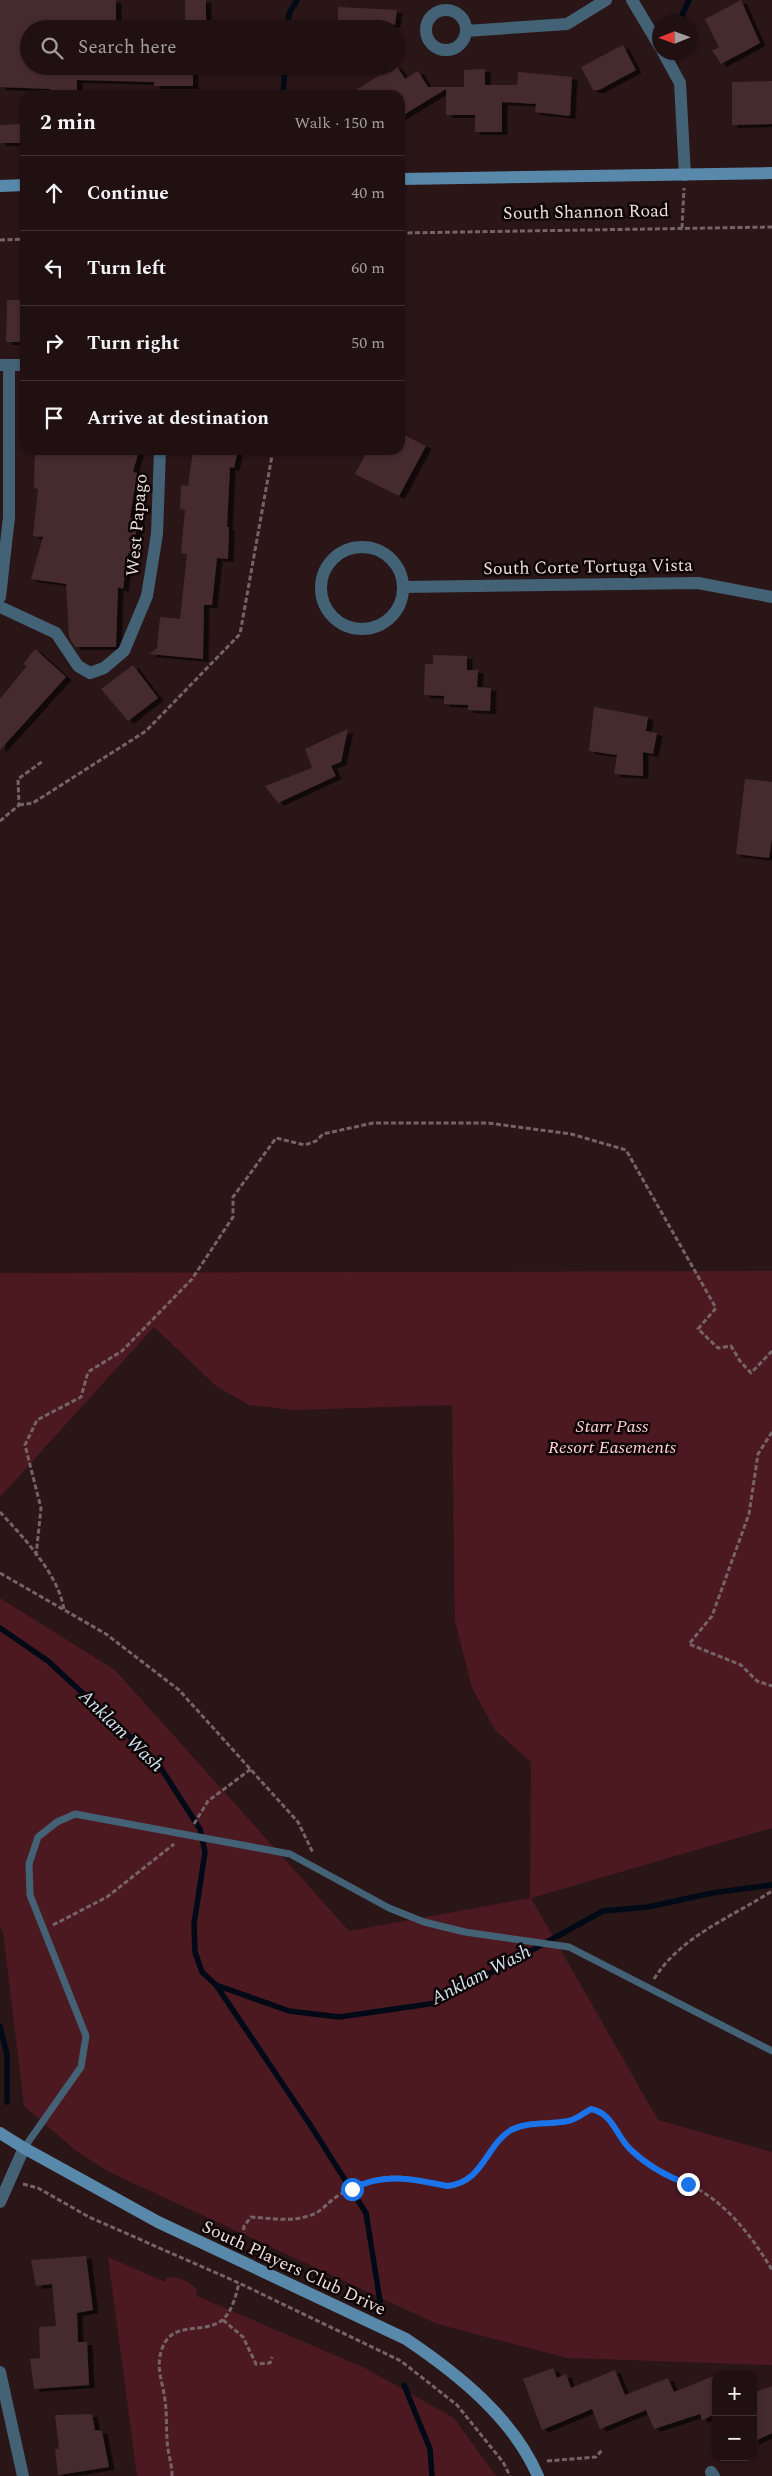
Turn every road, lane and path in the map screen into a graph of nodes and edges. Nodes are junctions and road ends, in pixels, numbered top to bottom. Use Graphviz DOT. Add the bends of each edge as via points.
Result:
graph roads {
  1 [pos="606,0"];
  2 [pos="632,0"];
  3 [pos="466,31"];
  4 [pos="652,34"];
  5 [pos="667,60"];
  6 [pos="772,173"];
  7 [pos="685,174"];
  8 [pos="405,179"];
  9 [pos="20,185"];
  10 [pos="0,186"];
  11 [pos="772,227"];
  12 [pos="682,228"];
  13 [pos="405,233"];
  14 [pos="0,240"];
  15 [pos="20,240"];
  16 [pos="4,365"];
  17 [pos="20,365"];
  18 [pos="160,455"];
  19 [pos="272,455"];
  20 [pos="4,517"];
  21 [pos="403,587"];
  22 [pos="0,597"];
  23 [pos="772,597"];
  24 [pos="0,607"];
  25 [pos="43,761"];
  26 [pos="19,805"];
  27 [pos="0,822"];
  28 [pos="772,1351"];
  29 [pos="772,1432"];
  30 [pos="0,1512"];
  31 [pos="36,1556"];
  32 [pos="0,1573"];
  33 [pos="64,1611"];
  34 [pos="772,1686"];
  35 [pos="251,1769"];
  36 [pos="188,1834"];
  37 [pos="318,1868"];
  38 [pos="772,1892"];
  39 [pos="43,1930"];
  40 [pos="648,1989"];
  41 [pos="772,2051"];
  42 [pos="0,2133"];
  43 [pos="24,2148"];
  44 [pos="26,2187"];
  45 [pos="0,2202"];
  46 [pos="242,2244"];
  47 [pos="772,2270"];
  48 [pos="239,2284"];
  49 [pos="223,2320"];
  50 [pos="272,2357"];
  51 [pos="0,2372"];
  52 [pos="602,2450"];
  53 [pos="547,2461"];
  54 [pos="23,2476"];
  55 [pos="172,2476"];
  56 [pos="510,2476"];
  57 [pos="538,2476"];
  1 -- 3 [label="street" via="567,24"];
  2 -- 4 [label="street"];
  5 -- 7 [label="street" via="680,83"];
  6 -- 7 [label="street, South Shannon Road"];
  7 -- 8 [label="street, South Shannon Road"];
  7 -- 12 [label="path"];
  9 -- 10 [label="street"];
  11 -- 12 [label="path, South Shannon Road"];
  12 -- 13 [label="path, South Shannon Road"];
  14 -- 15 [label="path"];
  16 -- 17 [label="street"];
  16 -- 20 [label="street"];
  18 -- 24 [label="street, West Papago" via="157,534 148,596 124,651 104,668 90,673 78,666 56,633"];
  19 -- 26 [label="path" via="240,634 146,731 34,803"];
  20 -- 22 [label="street"];
  21 -- 21 [label="street" via="394,562 384,553 359,547 335,556 326,567 320,592 324,605 337,621 356,630 371,629 394,614 401,601"];
  21 -- 23 [label="street, South Corte Tortuga Vista" via="698,583"];
  25 -- 26 [label="path" via="18,779"];
  26 -- 27 [label="path"];
  28 -- 31 [label="path" via="751,1372 731,1346 718,1348 698,1329 716,1308 626,1150 571,1134 488,1123 373,1123 323,1134 305,1145 276,1138 233,1197 233,1217 192,1278 122,1351 88,1372 81,1397 37,1420 25,1445 41,1508"];
  29 -- 34 [label="path" via="758,1454 749,1514 712,1616 689,1644 741,1665 757,1681"];
  30 -- 31 [label="path" via="29,1543"];
  31 -- 33 [label="path" via="62,1595"];
  32 -- 33 [label="path"];
  33 -- 35 [label="path" via="106,1634 179,1690"];
  35 -- 36 [label="path" via="208,1801"];
  35 -- 37 [label="path" via="298,1822"];
  36 -- 37 [label="lane" via="290,1854"];
  36 -- 39 [label="path" via="107,1897"];
  36 -- 39 [label="lane" via="76,1814 57,1822 38,1837 29,1864 30,1895"];
  37 -- 40 [label="lane" via="389,1908 424,1922 465,1932 569,1948"];
  38 -- 40 [label="path" via="709,1927 674,1953"];
  39 -- 43 [label="lane" via="86,2036 81,2067"];
  40 -- 41 [label="lane"];
  42 -- 43 [label="street, South Players Club Drive"];
  43 -- 45 [label="street"];
  43 -- 57 [label="street, South Players Club Drive" via="158,2222 406,2339 432,2356 498,2415 524,2449"];
  44 -- 48 [label="path" via="38,2188 98,2221"];
  46 -- 47 [label="path" via="244,2226 251,2217 308,2217 364,2182 384,2177 454,2186 472,2176 498,2142 512,2130 544,2122 570,2121 591,2109 602,2111 610,2118 621,2139 654,2170 688,2184 730,2214 758,2247"];
  48 -- 49 [label="path"];
  48 -- 56 [label="path" via="401,2361 457,2405 503,2462"];
  49 -- 50 [label="path" via="243,2337 256,2364 270,2363"];
  49 -- 55 [label="path" via="212,2326 182,2329 173,2334 162,2349 158,2369 166,2410"];
  51 -- 54 [label="street"];
  52 -- 53 [label="path" via="596,2457"];
}
